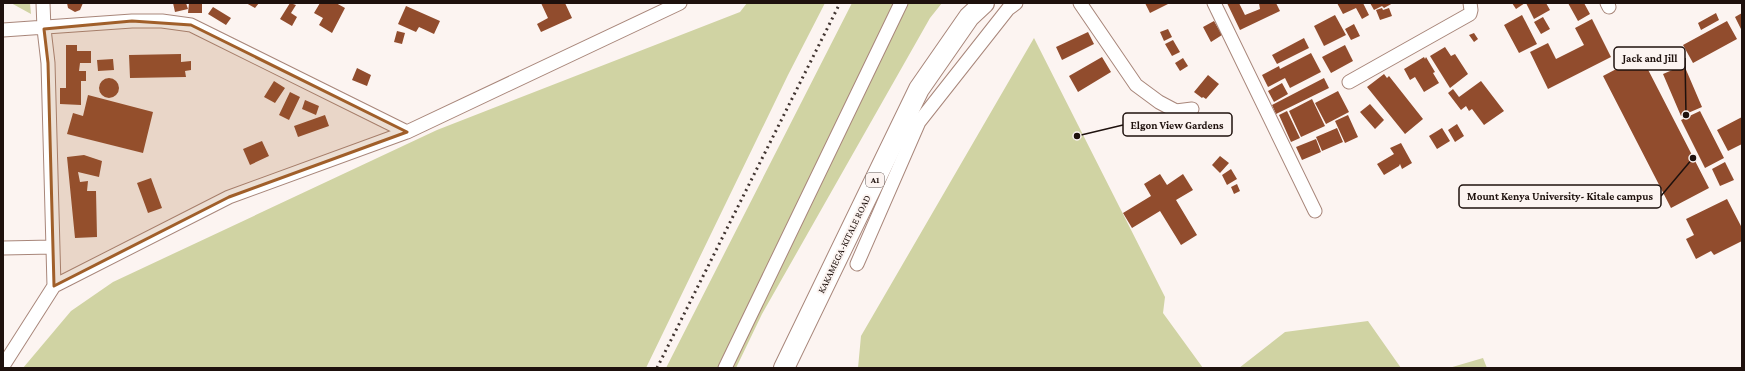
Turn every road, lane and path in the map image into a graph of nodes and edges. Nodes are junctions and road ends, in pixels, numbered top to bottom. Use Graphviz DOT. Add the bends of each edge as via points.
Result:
graph roads {
  1 [pos="43,3"];
  2 [pos="658,3"];
  3 [pos="901,3"];
  4 [pos="984,3"];
  5 [pos="1016,3"];
  6 [pos="1080,3"];
  7 [pos="1214,3"];
  8 [pos="1470,3"];
  9 [pos="675,6"];
  10 [pos="44,29"];
  11 [pos="3,30"];
  12 [pos="1349,82"];
  13 [pos="1192,109"];
  14 [pos="407,132"];
  15 [pos="1315,211"];
  16 [pos="53,247"];
  17 [pos="3,248"];
  18 [pos="857,264"];
  19 [pos="54,286"];
  20 [pos="3,366"];
  21 [pos="725,368"];
  22 [pos="784,368"];
  1 -- 10 [label="street"];
  2 -- 9 [label="street"];
  3 -- 21 [label="street"];
  4 -- 22 [label="highway, KAKAMEGA-KITALE ROAD / A1" via="969,17 919,89"];
  5 -- 18 [label="street" via="1008,9 919,122"];
  6 -- 13 [label="street" via="1136,85 1176,111"];
  7 -- 15 [label="street"];
  8 -- 12 [label="street" via="1470,14"];
  9 -- 14 [label="street"];
  10 -- 11 [label="street"];
  10 -- 14 [label="street" via="132,21 162,21 191,25"];
  10 -- 16 [label="street" via="48,62"];
  14 -- 19 [label="street" via="229,197"];
  16 -- 17 [label="street"];
  16 -- 19 [label="street"];
  19 -- 20 [label="street"];
}
